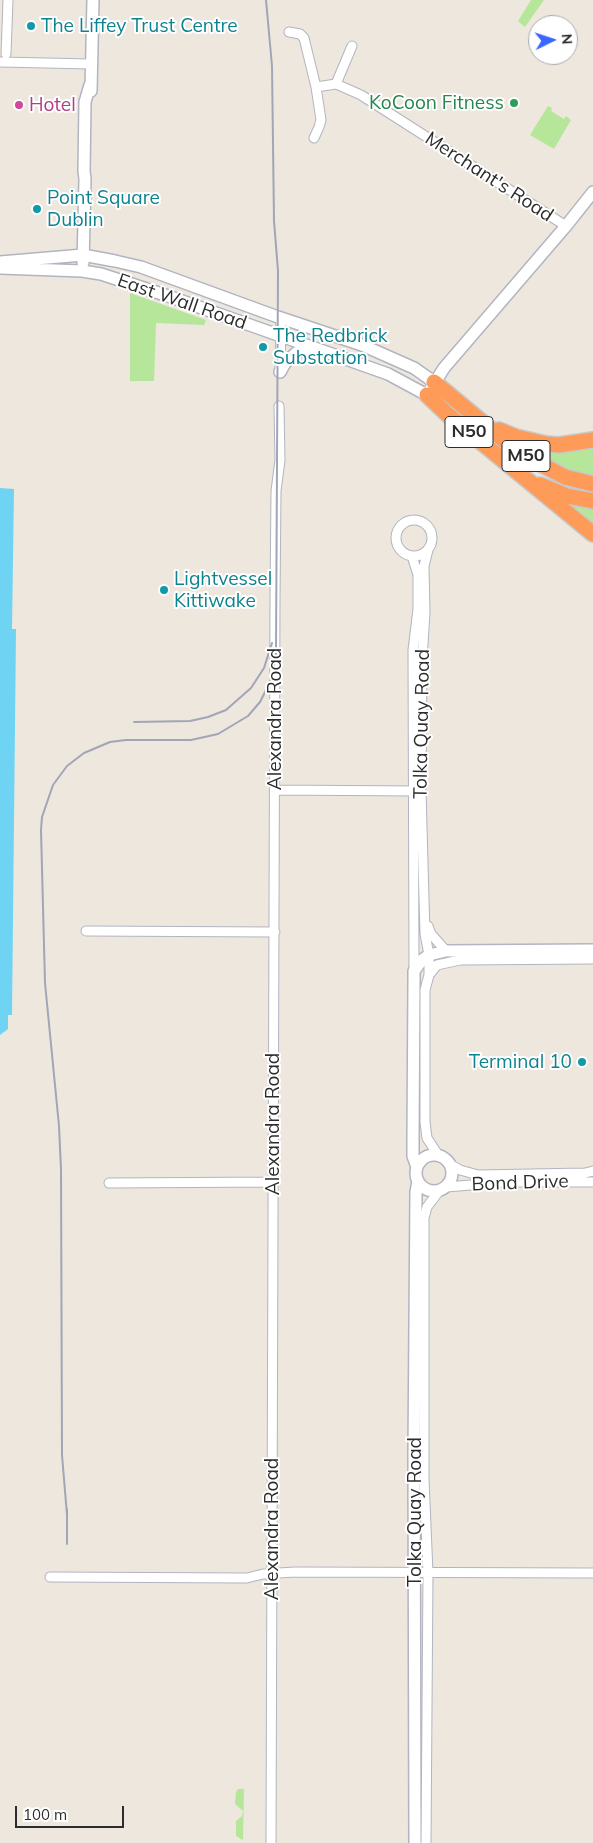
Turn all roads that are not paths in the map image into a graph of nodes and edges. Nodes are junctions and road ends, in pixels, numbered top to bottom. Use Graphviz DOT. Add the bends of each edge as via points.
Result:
graph roads {
  1 [pos="8,0"];
  2 [pos="93,0"];
  3 [pos="289,32"];
  4 [pos="352,46"];
  5 [pos="6,54"];
  6 [pos="0,62"];
  7 [pos="91,64"];
  8 [pos="336,84"];
  9 [pos="316,87"];
  10 [pos="314,138"];
  11 [pos="593,192"];
  12 [pos="566,226"];
  13 [pos="83,256"];
  14 [pos="0,262"];
  15 [pos="0,268"];
  16 [pos="82,271"];
  17 [pos="280,318"];
  18 [pos="280,336"];
  19 [pos="316,350"];
  20 [pos="280,372"];
  21 [pos="430,388"];
  22 [pos="279,406"];
  23 [pos="468,411"];
  24 [pos="593,440"];
  25 [pos="513,469"];
  26 [pos="593,484"];
  27 [pos="593,501"];
  28 [pos="593,534"];
  29 [pos="428,550"];
  30 [pos="412,556"];
  31 [pos="274,790"];
  32 [pos="417,791"];
  33 [pos="414,899"];
  34 [pos="425,899"];
  35 [pos="425,918"];
  36 [pos="86,931"];
  37 [pos="274,932"];
  38 [pos="593,950"];
  39 [pos="446,951"];
  40 [pos="429,955"];
  41 [pos="593,959"];
  42 [pos="414,971"];
  43 [pos="429,975"];
  44 [pos="438,1155"];
  45 [pos="451,1165"];
  46 [pos="417,1167"];
  47 [pos="593,1171"];
  48 [pos="418,1181"];
  49 [pos="273,1182"];
  50 [pos="593,1182"];
  51 [pos="109,1183"];
  52 [pos="443,1189"];
  53 [pos="415,1573"];
  54 [pos="428,1573"];
  55 [pos="593,1573"];
  56 [pos="272,1574"];
  57 [pos="50,1577"];
  58 [pos="271,1843"];
  59 [pos="415,1843"];
  60 [pos="426,1843"];
  1 -- 5 [label="street"];
  2 -- 7 [label="main road"];
  3 -- 9 [label="street" via="304,38"];
  4 -- 8 [label="street"];
  6 -- 7 [label="street"];
  7 -- 13 [label="main road" via="85,102"];
  8 -- 9 [label="street"];
  8 -- 12 [label="street, Merchant's Road" via="361,95"];
  9 -- 10 [label="street" via="321,120"];
  11 -- 12 [label="main road"];
  12 -- 21 [label="main road" via="482,322"];
  13 -- 14 [label="main road, East Wall Road"];
  13 -- 16 [label="main road"];
  13 -- 17 [label="main road, East Wall Road" via="115,260 141,268"];
  15 -- 16 [label="main road, East Wall Road"];
  16 -- 18 [label="main road, East Wall Road" via="168,296"];
  17 -- 18 [label="street"];
  17 -- 21 [label="main road, East Wall Road" via="393,358 414,368"];
  18 -- 19 [label="main road, East Wall Road"];
  18 -- 20 [label="street"];
  19 -- 20 [label="main road" via="296,353"];
  19 -- 21 [label="main road, East Wall Road"];
  21 -- 23 [label="highway, N50"];
  21 -- 25 [label="highway, N50" via="447,414"];
  22 -- 31 [label="street, Alexandra Road"];
  23 -- 24 [label="highway" via="498,429 530,441 559,445"];
  23 -- 26 [label="highway, M50" via="524,455 564,477"];
  25 -- 27 [label="highway, M50" via="567,496"];
  25 -- 28 [label="highway"];
  29 -- 30 [label="street" via="422,555"];
  29 -- 30 [label="street" via="432,540 429,528 420,521 407,522 398,530 396,542 404,553"];
  29 -- 32 [label="street, Tolka Quay Road" via="424,566"];
  30 -- 32 [label="street, Tolka Quay Road" via="418,575 413,650"];
  31 -- 32 [label="street"];
  31 -- 37 [label="street, Alexandra Road"];
  32 -- 33 [label="street, Tolka Quay Road"];
  32 -- 34 [label="street, Tolka Quay Road"];
  33 -- 34 [label="street"];
  33 -- 42 [label="street, Tolka Quay Road"];
  34 -- 35 [label="street, Tolka Quay Road"];
  35 -- 39 [label="street" via="431,934"];
  35 -- 40 [label="street, Tolka Quay Road"];
  36 -- 37 [label="street"];
  37 -- 49 [label="street, Alexandra Road"];
  38 -- 39 [label="main road"];
  39 -- 40 [label="main road"];
  40 -- 42 [label="main road"];
  40 -- 43 [label="street, Tolka Quay Road"];
  41 -- 43 [label="street" via="460,960 437,965"];
  42 -- 46 [label="main road, Tolka Quay Road" via="413,1140"];
  43 -- 44 [label="street, Tolka Quay Road" via="425,990 425,1131"];
  44 -- 45 [label="main road"];
  44 -- 46 [label="main road" via="428,1156"];
  45 -- 47 [label="street, Bond Drive" via="478,1175"];
  45 -- 52 [label="main road" via="452,1179"];
  46 -- 48 [label="main road"];
  48 -- 52 [label="main road" via="428,1191"];
  48 -- 53 [label="main road, Tolka Quay Road"];
  49 -- 51 [label="street"];
  49 -- 56 [label="street, Alexandra Road"];
  50 -- 52 [label="street, Bond Drive" via="508,1182"];
  52 -- 54 [label="street, Tolka Quay Road" via="427,1207 424,1218 424,1480"];
  53 -- 54 [label="street"];
  53 -- 56 [label="street"];
  53 -- 59 [label="main road, Tolka Quay Road"];
  54 -- 55 [label="street"];
  54 -- 60 [label="street, Tolka Quay Road"];
  56 -- 57 [label="street" via="247,1578"];
  56 -- 58 [label="street, Alexandra Road"];
}
